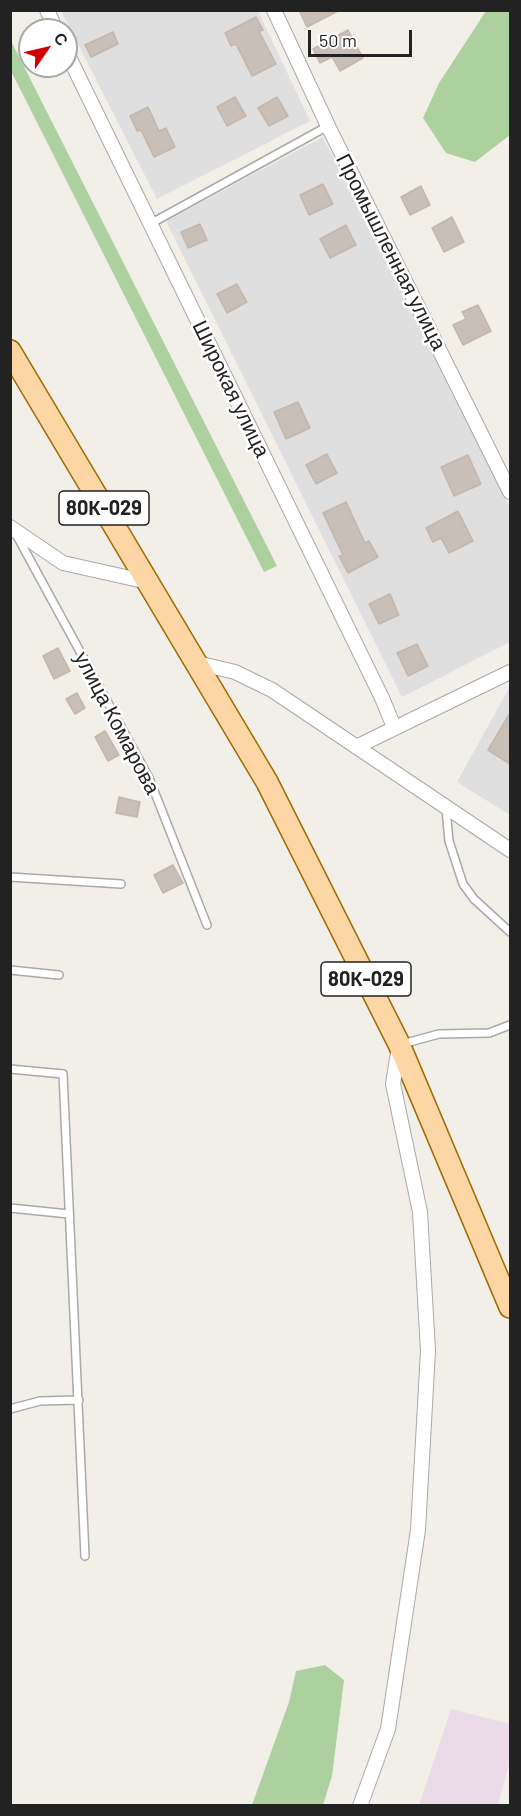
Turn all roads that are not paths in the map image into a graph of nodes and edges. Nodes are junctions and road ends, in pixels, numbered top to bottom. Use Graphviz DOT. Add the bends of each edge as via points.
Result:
graph roads {
  1 [pos="274,10"];
  2 [pos="78,76"];
  3 [pos="328,126"];
  4 [pos="150,224"];
  5 [pos="10,351"];
  6 [pos="510,491"];
  7 [pos="12,527"];
  8 [pos="148,582"];
  9 [pos="197,663"];
  10 [pos="510,672"];
  11 [pos="394,727"];
  12 [pos="358,746"];
  13 [pos="446,809"];
  14 [pos="510,850"];
  15 [pos="10,877"];
  16 [pos="121,884"];
  17 [pos="207,925"];
  18 [pos="510,932"];
  19 [pos="10,970"];
  20 [pos="59,975"];
  21 [pos="510,1025"];
  22 [pos="399,1044"];
  23 [pos="10,1069"];
  24 [pos="10,1208"];
  25 [pos="69,1214"];
  26 [pos="510,1307"];
  27 [pos="79,1400"];
  28 [pos="10,1409"];
  29 [pos="85,1556"];
  30 [pos="360,1806"];
  1 -- 3 [label="street, Промышленная улица"];
  2 -- 4 [label="street, Широкая улица"];
  3 -- 4 [label="lane"];
  3 -- 6 [label="street, Промышленная улица"];
  4 -- 11 [label="street, Широкая улица"];
  5 -- 8 [label="main road, 80К-029"];
  7 -- 8 [label="street" via="63,563"];
  7 -- 17 [label="lane, улица Комарова" via="149,778"];
  8 -- 9 [label="main road, 80К-029"];
  9 -- 12 [label="street" via="235,672 272,690"];
  9 -- 22 [label="main road, 80К-029" via="267,782"];
  10 -- 11 [label="street"];
  11 -- 12 [label="street"];
  12 -- 13 [label="street"];
  13 -- 14 [label="street"];
  13 -- 18 [label="lane" via="449,841 463,884"];
  15 -- 16 [label="lane"];
  19 -- 20 [label="lane"];
  21 -- 22 [label="lane" via="489,1033 439,1034"];
  22 -- 26 [label="main road, 80К-029"];
  22 -- 30 [label="street" via="393,1084 420,1212 427,1375 418,1530 388,1729"];
  23 -- 25 [label="lane" via="63,1074"];
  24 -- 25 [label="lane"];
  25 -- 27 [label="lane"];
  27 -- 28 [label="lane" via="40,1401"];
  27 -- 29 [label="lane"];
}
